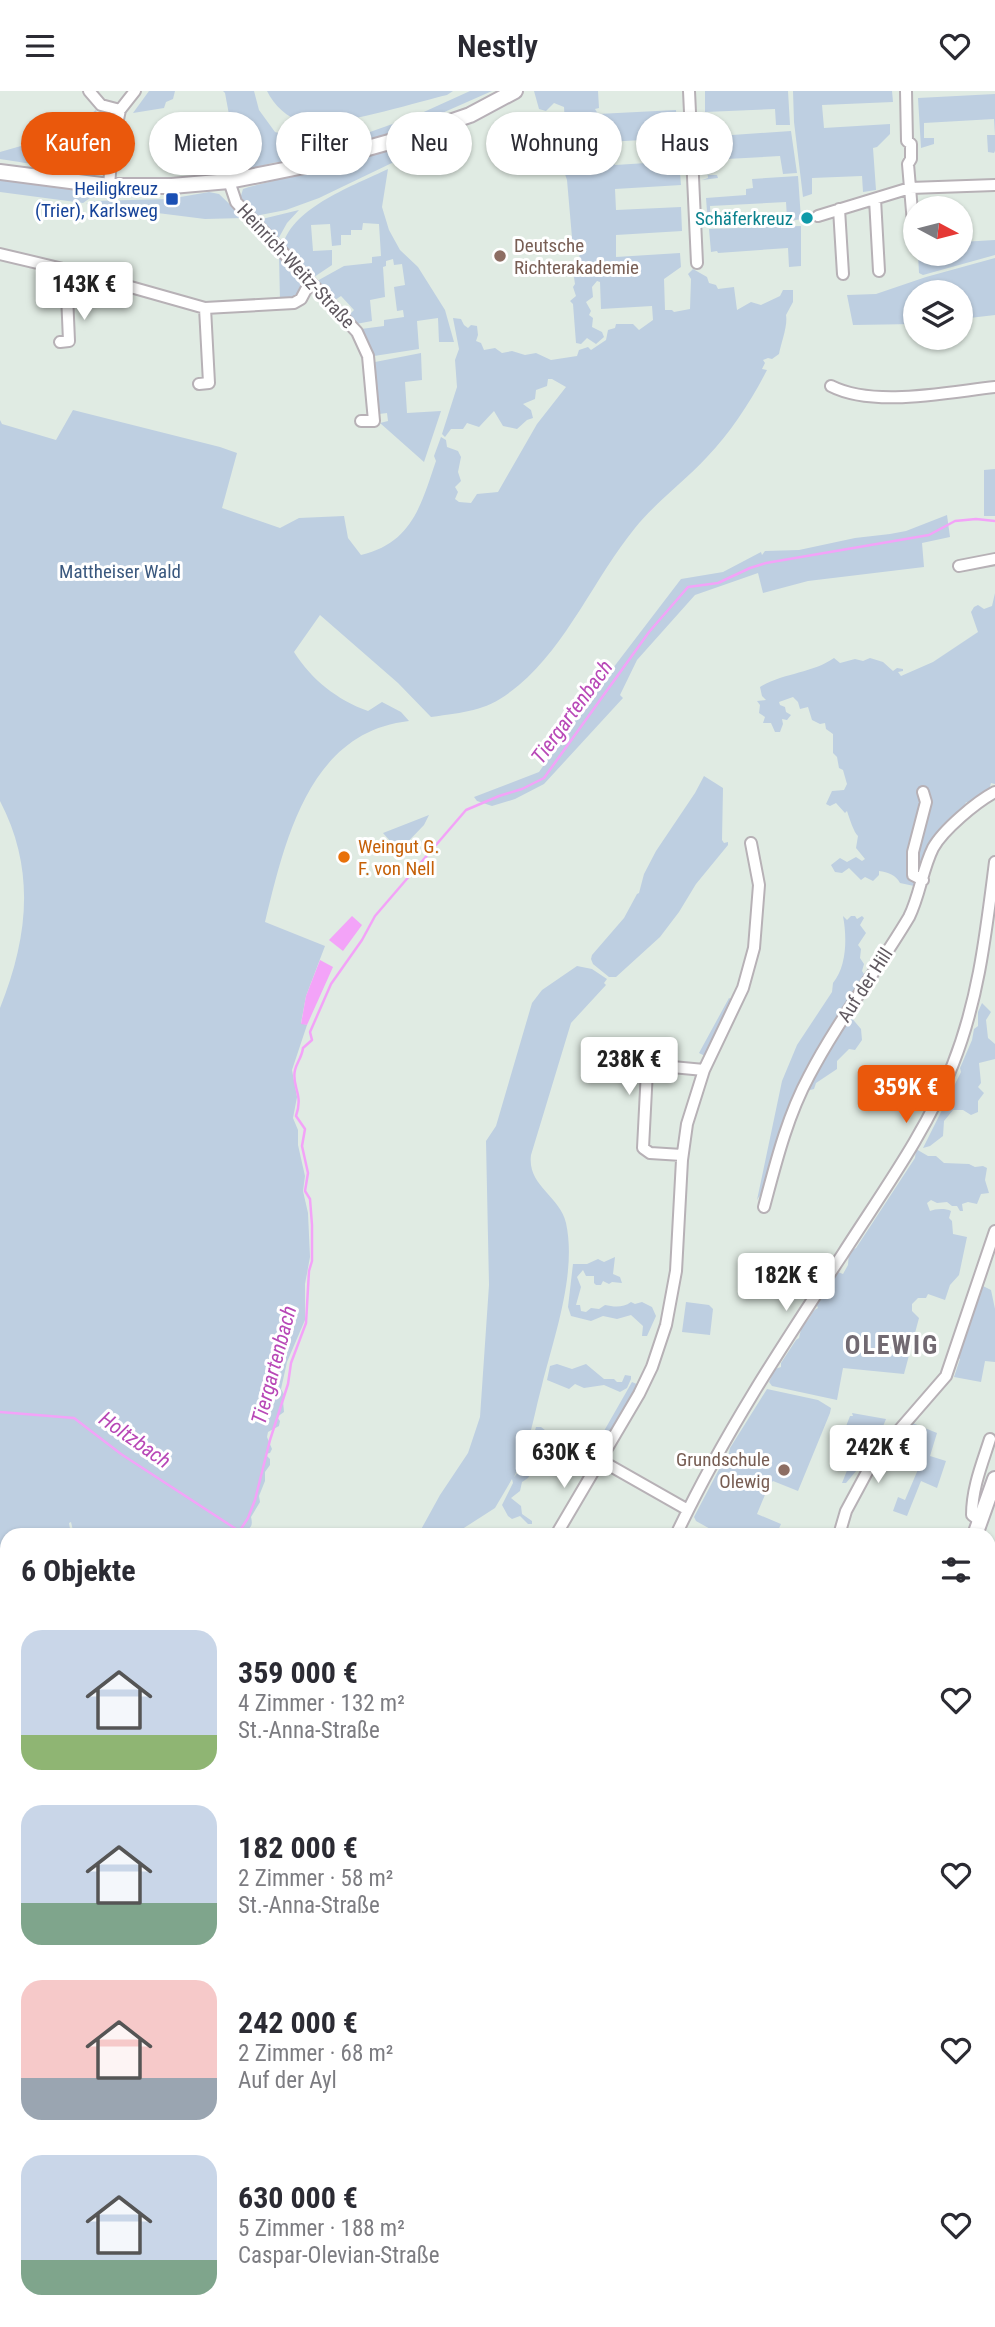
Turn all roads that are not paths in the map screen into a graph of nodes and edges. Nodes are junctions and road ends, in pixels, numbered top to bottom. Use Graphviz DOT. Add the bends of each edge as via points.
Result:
graph roads {
  1 [pos="89,91"];
  2 [pos="135,91"];
  3 [pos="515,91"];
  4 [pos="689,91"];
  5 [pos="906,91"];
  6 [pos="120,110"];
  7 [pos="0,172"];
  8 [pos="229,181"];
  9 [pos="995,185"];
  10 [pos="109,186"];
  11 [pos="910,188"];
  12 [pos="911,196"];
  13 [pos="875,199"];
  14 [pos="839,209"];
  15 [pos="818,216"];
  16 [pos="0,254"];
  17 [pos="697,263"];
  18 [pos="66,271"];
  19 [pos="879,271"];
  20 [pos="843,274"];
  21 [pos="310,282"];
  22 [pos="205,308"];
  23 [pos="60,342"];
  24 [pos="199,384"];
  25 [pos="831,386"];
  26 [pos="995,387"];
  27 [pos="361,421"];
  28 [pos="995,559"];
  29 [pos="959,566"];
  30 [pos="923,792"];
  31 [pos="995,792"];
  32 [pos="751,843"];
  33 [pos="995,862"];
  34 [pos="923,880"];
  35 [pos="704,1070"];
  36 [pos="682,1154"];
  37 [pos="764,1207"];
  38 [pos="995,1231"];
  39 [pos="990,1439"];
  40 [pos="600,1460"];
  41 [pos="995,1479"];
  42 [pos="688,1510"];
  43 [pos="560,1528"];
  44 [pos="679,1528"];
  45 [pos="841,1528"];
  46 [pos="977,1528"];
  1 -- 6 [label="street" via="101,104"];
  2 -- 6 [label="street"];
  3 -- 8 [label="street" via="470,115 400,139"];
  4 -- 17 [label="street"];
  5 -- 11 [label="street" via="904,157"];
  6 -- 10 [label="street"];
  7 -- 10 [label="street"];
  8 -- 10 [label="street"];
  8 -- 21 [label="street, Heinrich-Weitz-Straße" via="236,202"];
  9 -- 11 [label="street"];
  11 -- 12 [label="street"];
  11 -- 13 [label="street"];
  13 -- 14 [label="street"];
  13 -- 19 [label="street"];
  14 -- 15 [label="street"];
  14 -- 20 [label="street"];
  16 -- 18 [label="street"];
  18 -- 22 [label="street"];
  18 -- 23 [label="street" via="69,341"];
  21 -- 22 [label="street" via="294,303"];
  21 -- 27 [label="street, Heinrich-Weitz-Straße" via="357,332 368,356 374,421"];
  22 -- 24 [label="street" via="209,383"];
  25 -- 26 [label="street" via="855,395 881,397"];
  28 -- 29 [label="street"];
  30 -- 34 [label="street" via="926,802 912,863 913,875"];
  31 -- 34 [label="street, Auf der Hill" via="938,840"];
  32 -- 35 [label="street" via="759,885 754,949 739,998"];
  33 -- 42 [label="street" via="977,989 944,1085 915,1141 743,1411"];
  34 -- 37 [label="street, Auf der Hill" via="904,925 809,1076 793,1110"];
  35 -- 36 [label="street"];
  35 -- 36 [label="street" via="651,1065 647,1070 643,1148 650,1153"];
  36 -- 40 [label="street" via="676,1271 666,1325 646,1380"];
  38 -- 45 [label="street" via="946,1376 874,1459"];
  39 -- 46 [label="street" via="973,1498"];
  40 -- 42 [label="street"];
  40 -- 43 [label="street"];
  41 -- 46 [label="street"];
  42 -- 44 [label="street"];
}
